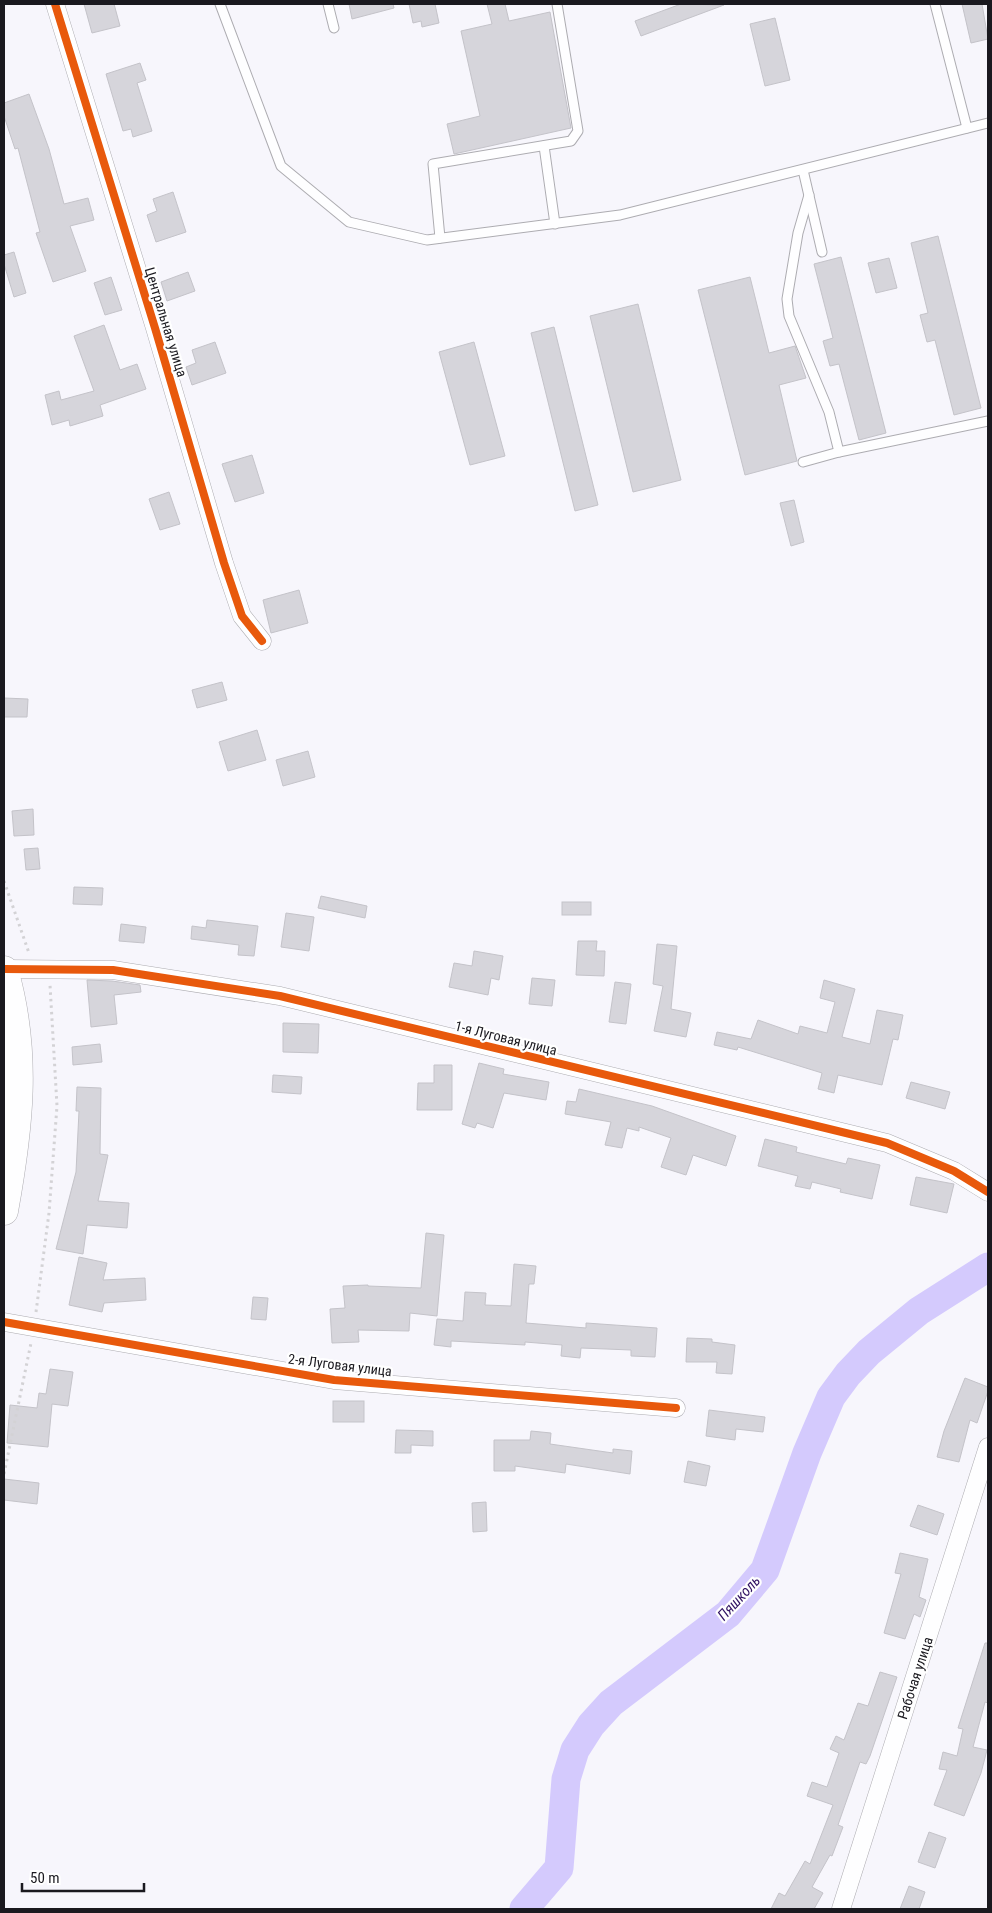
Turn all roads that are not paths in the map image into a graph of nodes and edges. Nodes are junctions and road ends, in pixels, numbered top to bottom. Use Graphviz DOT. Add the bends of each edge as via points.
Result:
graph roads {
  1 [pos="55,4"];
  2 [pos="220,4"];
  3 [pos="328,4"];
  4 [pos="557,4"];
  5 [pos="935,4"];
  6 [pos="334,28"];
  7 [pos="988,123"];
  8 [pos="967,128"];
  9 [pos="544,146"];
  10 [pos="803,170"];
  11 [pos="809,195"];
  12 [pos="555,224"];
  13 [pos="440,238"];
  14 [pos="822,252"];
  15 [pos="988,421"];
  16 [pos="838,452"];
  17 [pos="803,462"];
  18 [pos="262,641"];
  19 [pos="4,970"];
  20 [pos="988,1192"];
  21 [pos="4,1211"];
  22 [pos="4,1322"];
  23 [pos="676,1408"];
  24 [pos="988,1447"];
  25 [pos="841,1909"];
  1 -- 18 [label="street, Центральная улица" via="224,563 242,616"];
  2 -- 13 [label="lane" via="281,166 350,222 427,240"];
  3 -- 6 [label="lane"];
  4 -- 9 [label="lane" via="578,131 571,141"];
  5 -- 8 [label="lane"];
  7 -- 8 [label="lane"];
  8 -- 10 [label="lane"];
  9 -- 12 [label="lane"];
  9 -- 13 [label="lane" via="433,164"];
  10 -- 11 [label="lane"];
  10 -- 12 [label="lane" via="620,215"];
  11 -- 14 [label="lane"];
  11 -- 16 [label="lane" via="798,233 786,299 829,412"];
  12 -- 13 [label="lane"];
  15 -- 16 [label="lane"];
  16 -- 17 [label="lane"];
  19 -- 20 [label="street, 1-я Луговая улица" via="113,970 280,996 887,1143 954,1171"];
  19 -- 21 [label="main road" via="14,1004 20,1074 18,1120"];
  22 -- 23 [label="street, 2-я Луговая улица" via="334,1380"];
  24 -- 25 [label="street, Рабочая улица"];
}
